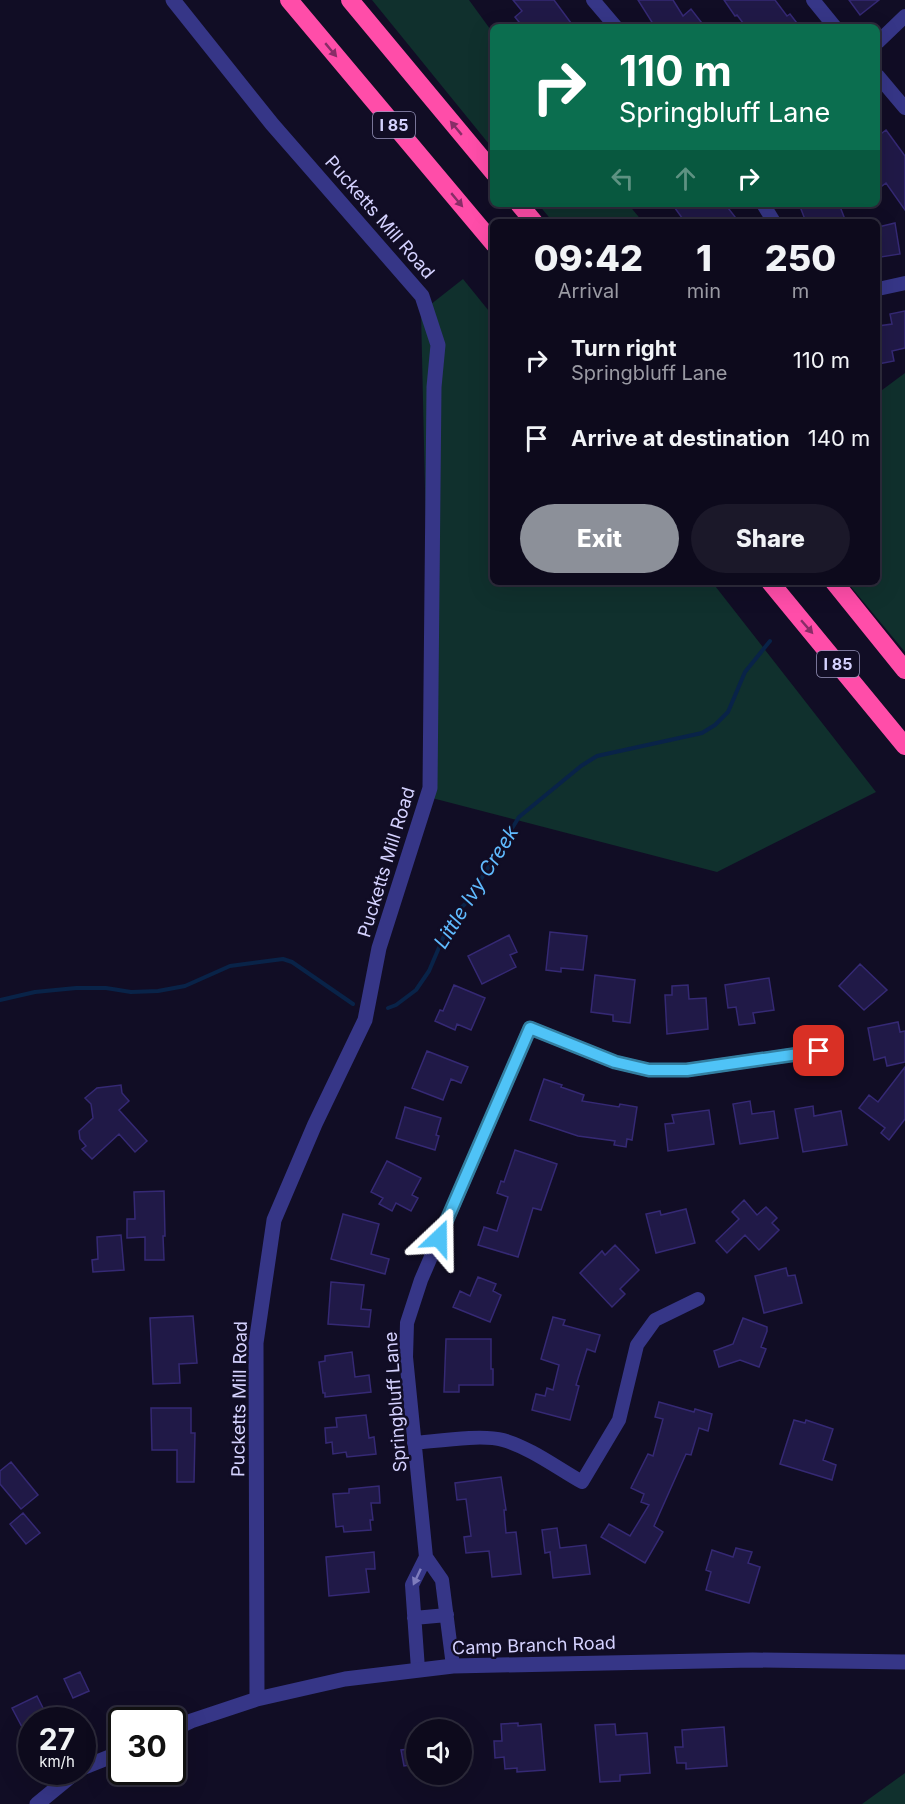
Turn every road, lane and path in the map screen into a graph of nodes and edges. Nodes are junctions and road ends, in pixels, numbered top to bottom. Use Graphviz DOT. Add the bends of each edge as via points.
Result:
graph roads {
  1 [pos="173,0"];
  2 [pos="289,0"];
  3 [pos="350,0"];
  4 [pos="593,0"];
  5 [pos="813,0"];
  6 [pos="905,16"];
  7 [pos="613,24"];
  8 [pos="833,24"];
  9 [pos="880,40"];
  10 [pos="880,78"];
  11 [pos="905,108"];
  12 [pos="490,168"];
  13 [pos="522,207"];
  14 [pos="532,219"];
  15 [pos="490,239"];
  16 [pos="905,283"];
  17 [pos="880,289"];
  18 [pos="772,585"];
  19 [pos="836,585"];
  20 [pos="905,670"];
  21 [pos="905,746"];
  22 [pos="819,1051"];
  23 [pos="698,1299"];
  24 [pos="414,1443"];
  25 [pos="426,1557"];
  26 [pos="447,1615"];
  27 [pos="414,1618"];
  28 [pos="905,1662"];
  29 [pos="453,1666"];
  30 [pos="418,1669"];
  31 [pos="257,1699"];
  32 [pos="186,1723"];
  33 [pos="60,1785"];
  34 [pos="37,1804"];
  1 -- 31 [label="street, Pucketts Mill Road" via="272,124 422,296 438,345 430,788 379,948 365,1020 274,1220 256,1343"];
  2 -- 15 [label="highway, I 85, one-way"];
  12 -- 3 [label="highway, I 85, one-way"];
  4 -- 7 [label="street"];
  5 -- 8 [label="street"];
  6 -- 9 [label="street"];
  10 -- 11 [label="street"];
  13 -- 14 [label="highway"];
  16 -- 17 [label="street"];
  18 -- 21 [label="highway, I 85, one-way"];
  19 -- 20 [label="highway, I 85"];
  22 -- 24 [label="street, Springbluff Lane" via="687,1070 649,1070 615,1062 530,1028 421,1280 407,1323"];
  23 -- 24 [label="street" via="655,1320 637,1345 619,1420 582,1482 502,1439"];
  24 -- 25 [label="street, Springbluff Lane"];
  25 -- 26 [label="street, Springbluff Lane" via="442,1580"];
  25 -- 27 [label="street, one-way" via="412,1585"];
  26 -- 27 [label="street"];
  26 -- 29 [label="street, Springbluff Lane"];
  27 -- 30 [label="street"];
  28 -- 29 [label="street, Camp Branch Road" via="753,1660"];
  29 -- 30 [label="street, Camp Branch Road"];
  30 -- 31 [label="street, Camp Branch Road" via="345,1679"];
  31 -- 32 [label="street, Camp Branch Road"];
  33 -- 34 [label="street"];
}
